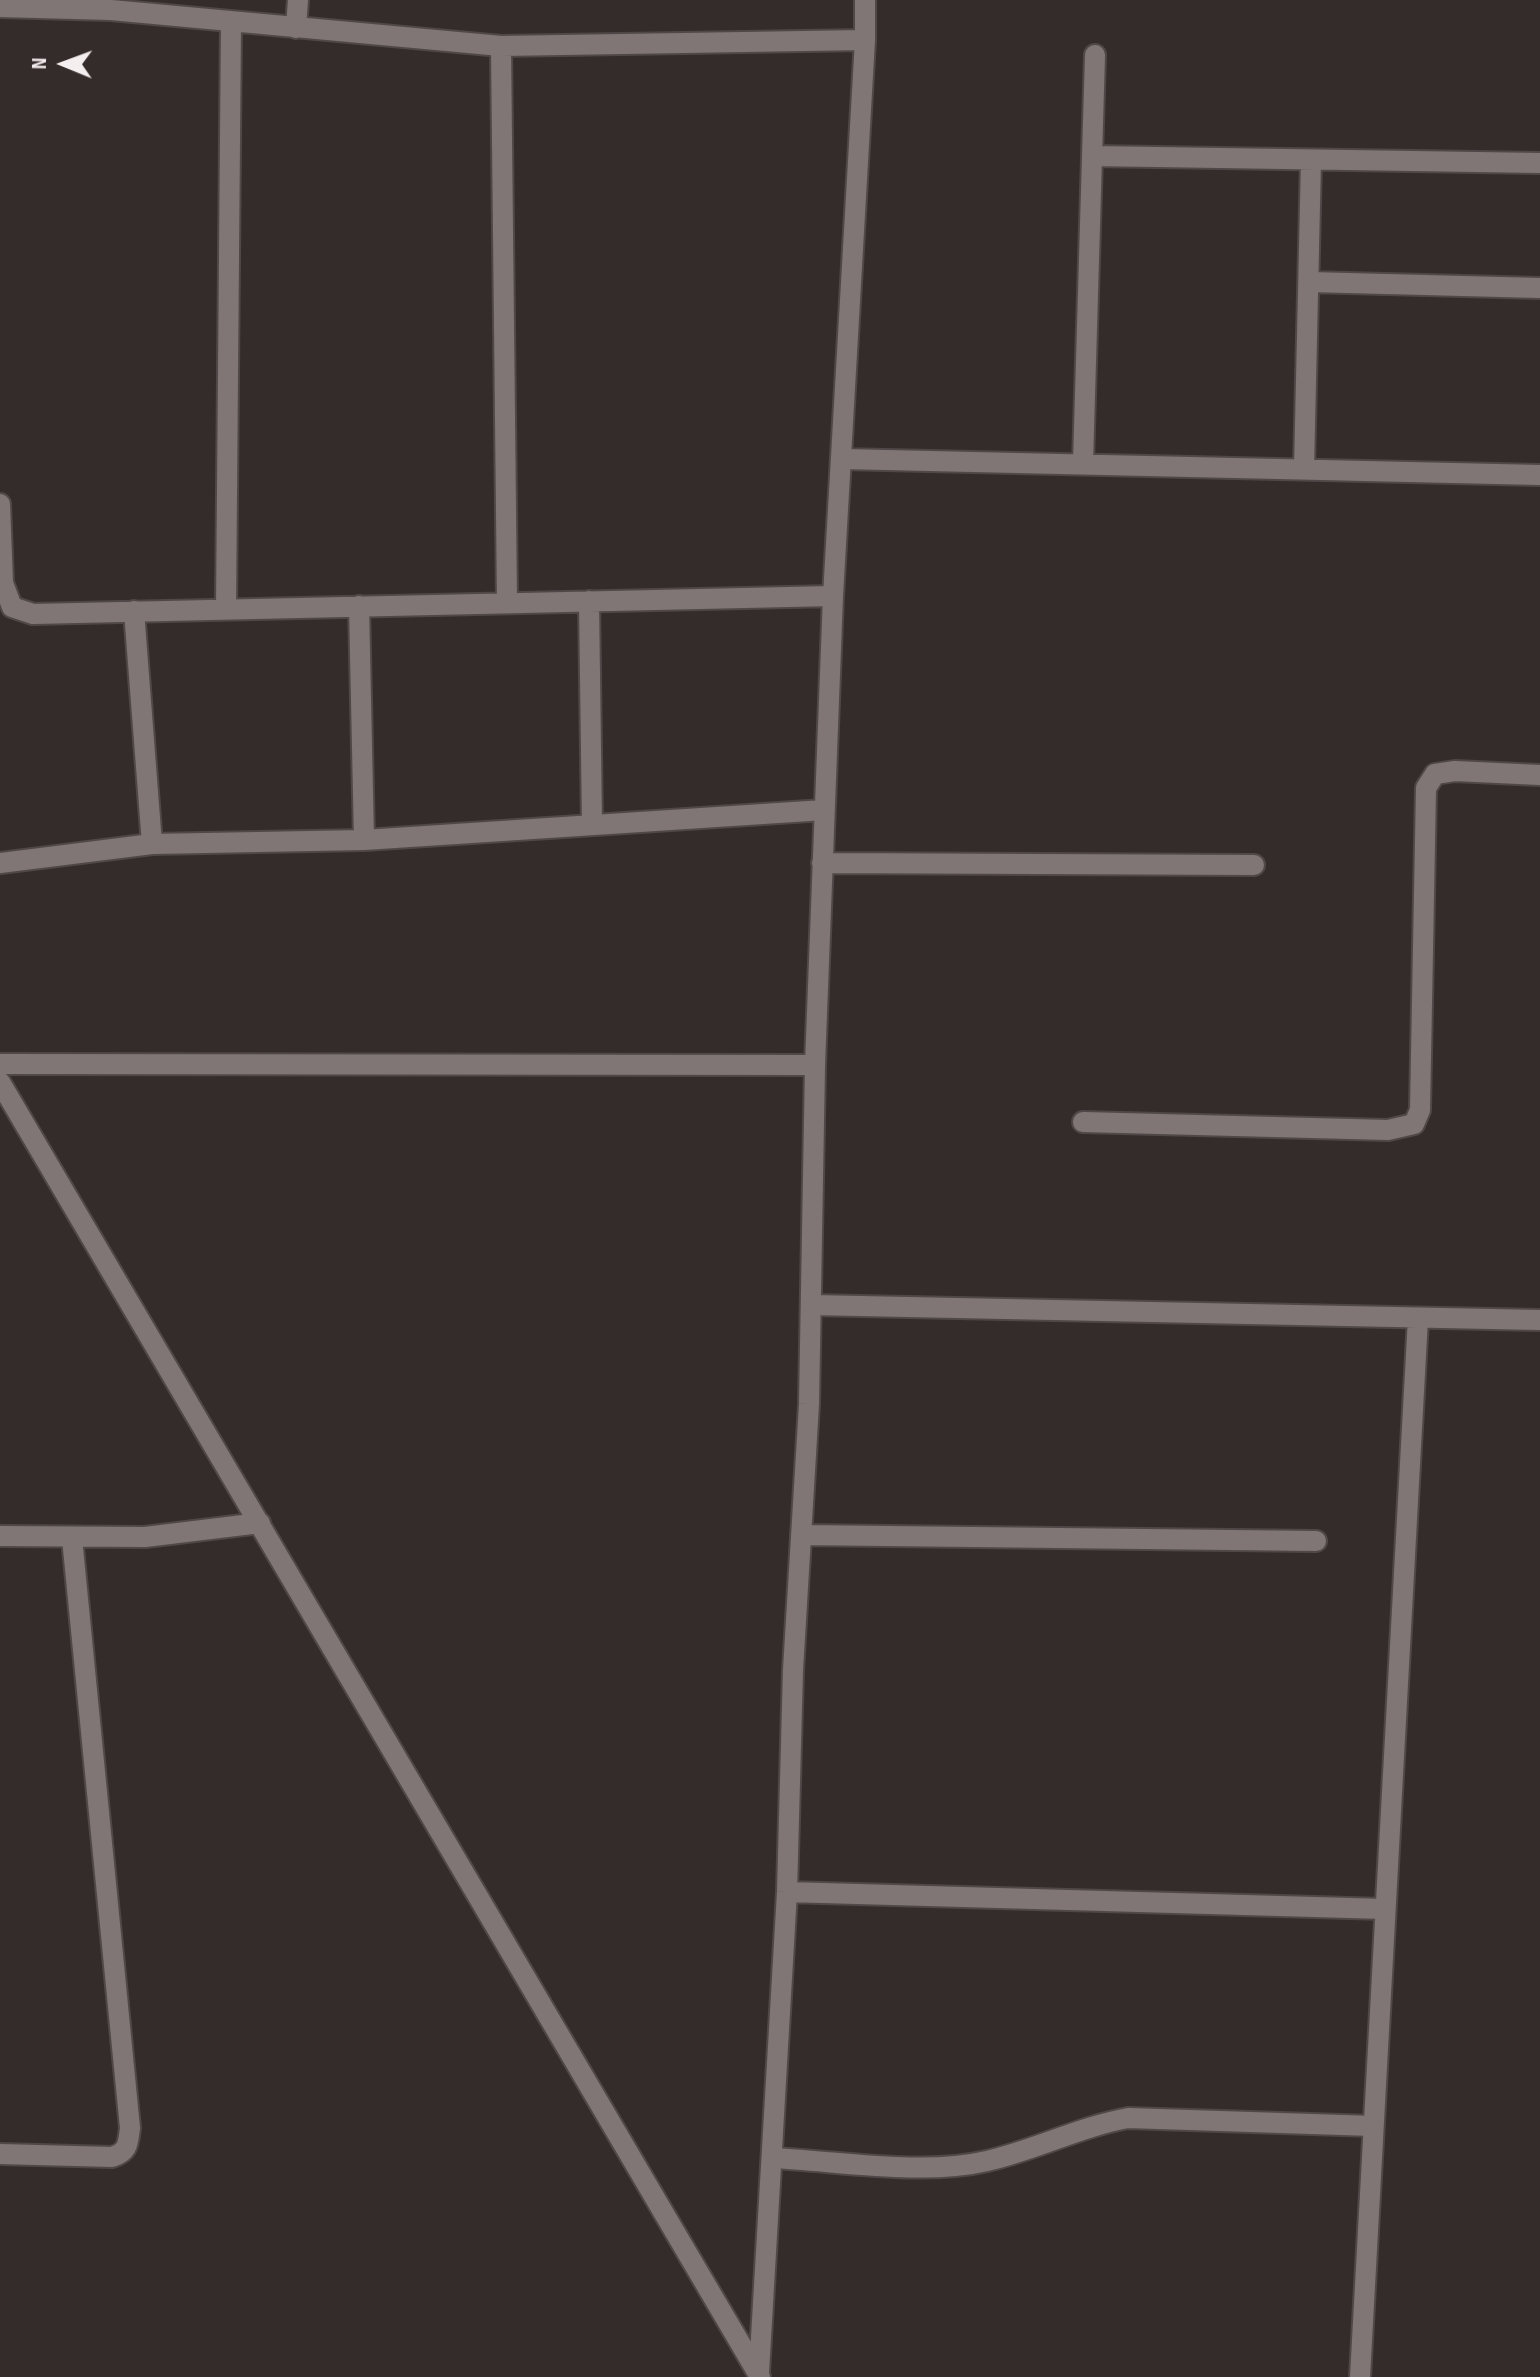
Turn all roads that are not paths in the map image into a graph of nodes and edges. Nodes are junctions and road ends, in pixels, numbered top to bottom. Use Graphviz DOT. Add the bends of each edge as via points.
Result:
graph roads {
  1 [pos="298,0"];
  2 [pos="865,0"];
  3 [pos="111,5"];
  4 [pos="0,7"];
  5 [pos="231,22"];
  6 [pos="296,28"];
  7 [pos="865,40"];
  8 [pos="501,46"];
  9 [pos="1095,55"];
  10 [pos="1092,156"];
  11 [pos="1311,160"];
  12 [pos="1540,163"];
  13 [pos="1309,282"];
  14 [pos="1540,288"];
  15 [pos="842,459"];
  16 [pos="1083,463"];
  17 [pos="1304,469"];
  18 [pos="1540,475"];
  19 [pos="0,504"];
  20 [pos="833,596"];
  21 [pos="589,601"];
  22 [pos="507,603"];
  23 [pos="359,606"];
  24 [pos="226,609"];
  25 [pos="134,611"];
  26 [pos="1540,775"];
  27 [pos="824,810"];
  28 [pos="592,825"];
  29 [pos="364,840"];
  30 [pos="152,844"];
  31 [pos="0,863"];
  32 [pos="822,863"];
  33 [pos="1254,865"];
  34 [pos="0,1064"];
  35 [pos="815,1065"];
  36 [pos="0,1082"];
  37 [pos="1083,1122"];
  38 [pos="811,1305"];
  39 [pos="1418,1318"];
  40 [pos="1540,1320"];
  41 [pos="260,1523"];
  42 [pos="801,1535"];
  43 [pos="0,1536"];
  44 [pos="72,1538"];
  45 [pos="1316,1541"];
  46 [pos="787,1892"];
  47 [pos="1385,1909"];
  48 [pos="1373,2126"];
  49 [pos="0,2154"];
  50 [pos="772,2158"];
  51 [pos="760,2374"];
  52 [pos="1360,2377"];
  1 -- 6 [label="street"];
  2 -- 7 [label="street"];
  3 -- 4 [label="street"];
  3 -- 5 [label="street"];
  5 -- 6 [label="street"];
  5 -- 24 [label="street"];
  6 -- 8 [label="street"];
  7 -- 8 [label="street"];
  7 -- 15 [label="street"];
  8 -- 22 [label="street"];
  9 -- 10 [label="street"];
  10 -- 11 [label="street"];
  10 -- 16 [label="street"];
  11 -- 12 [label="street"];
  11 -- 13 [label="street"];
  13 -- 14 [label="street"];
  13 -- 17 [label="street"];
  15 -- 16 [label="street"];
  15 -- 20 [label="street"];
  16 -- 17 [label="street"];
  17 -- 18 [label="street"];
  19 -- 25 [label="street" via="3,583 12,607 33,614"];
  20 -- 21 [label="street"];
  20 -- 27 [label="street"];
  21 -- 22 [label="street"];
  21 -- 28 [label="street"];
  22 -- 23 [label="street"];
  23 -- 24 [label="street"];
  23 -- 29 [label="street"];
  24 -- 25 [label="street"];
  25 -- 30 [label="street"];
  26 -- 37 [label="street" via="1455,771 1435,774 1426,788 1420,1110 1414,1124 1388,1130"];
  27 -- 28 [label="street"];
  27 -- 32 [label="street"];
  28 -- 29 [label="street"];
  29 -- 30 [label="street"];
  30 -- 31 [label="street"];
  32 -- 33 [label="street"];
  32 -- 35 [label="street"];
  34 -- 35 [label="street"];
  35 -- 38 [label="street"];
  36 -- 41 [label="street"];
  38 -- 39 [label="street"];
  38 -- 42 [label="street"];
  39 -- 40 [label="street"];
  39 -- 47 [label="street"];
  41 -- 44 [label="street" via="145,1537"];
  41 -- 51 [label="street"];
  42 -- 45 [label="street"];
  42 -- 46 [label="street"];
  43 -- 44 [label="street"];
  44 -- 49 [label="street" via="128,2146 112,2157"];
  46 -- 47 [label="street"];
  46 -- 50 [label="street"];
  47 -- 48 [label="street"];
  48 -- 50 [label="street" via="1128,2118 961,2165"];
  48 -- 52 [label="street"];
  50 -- 51 [label="street"];
}
